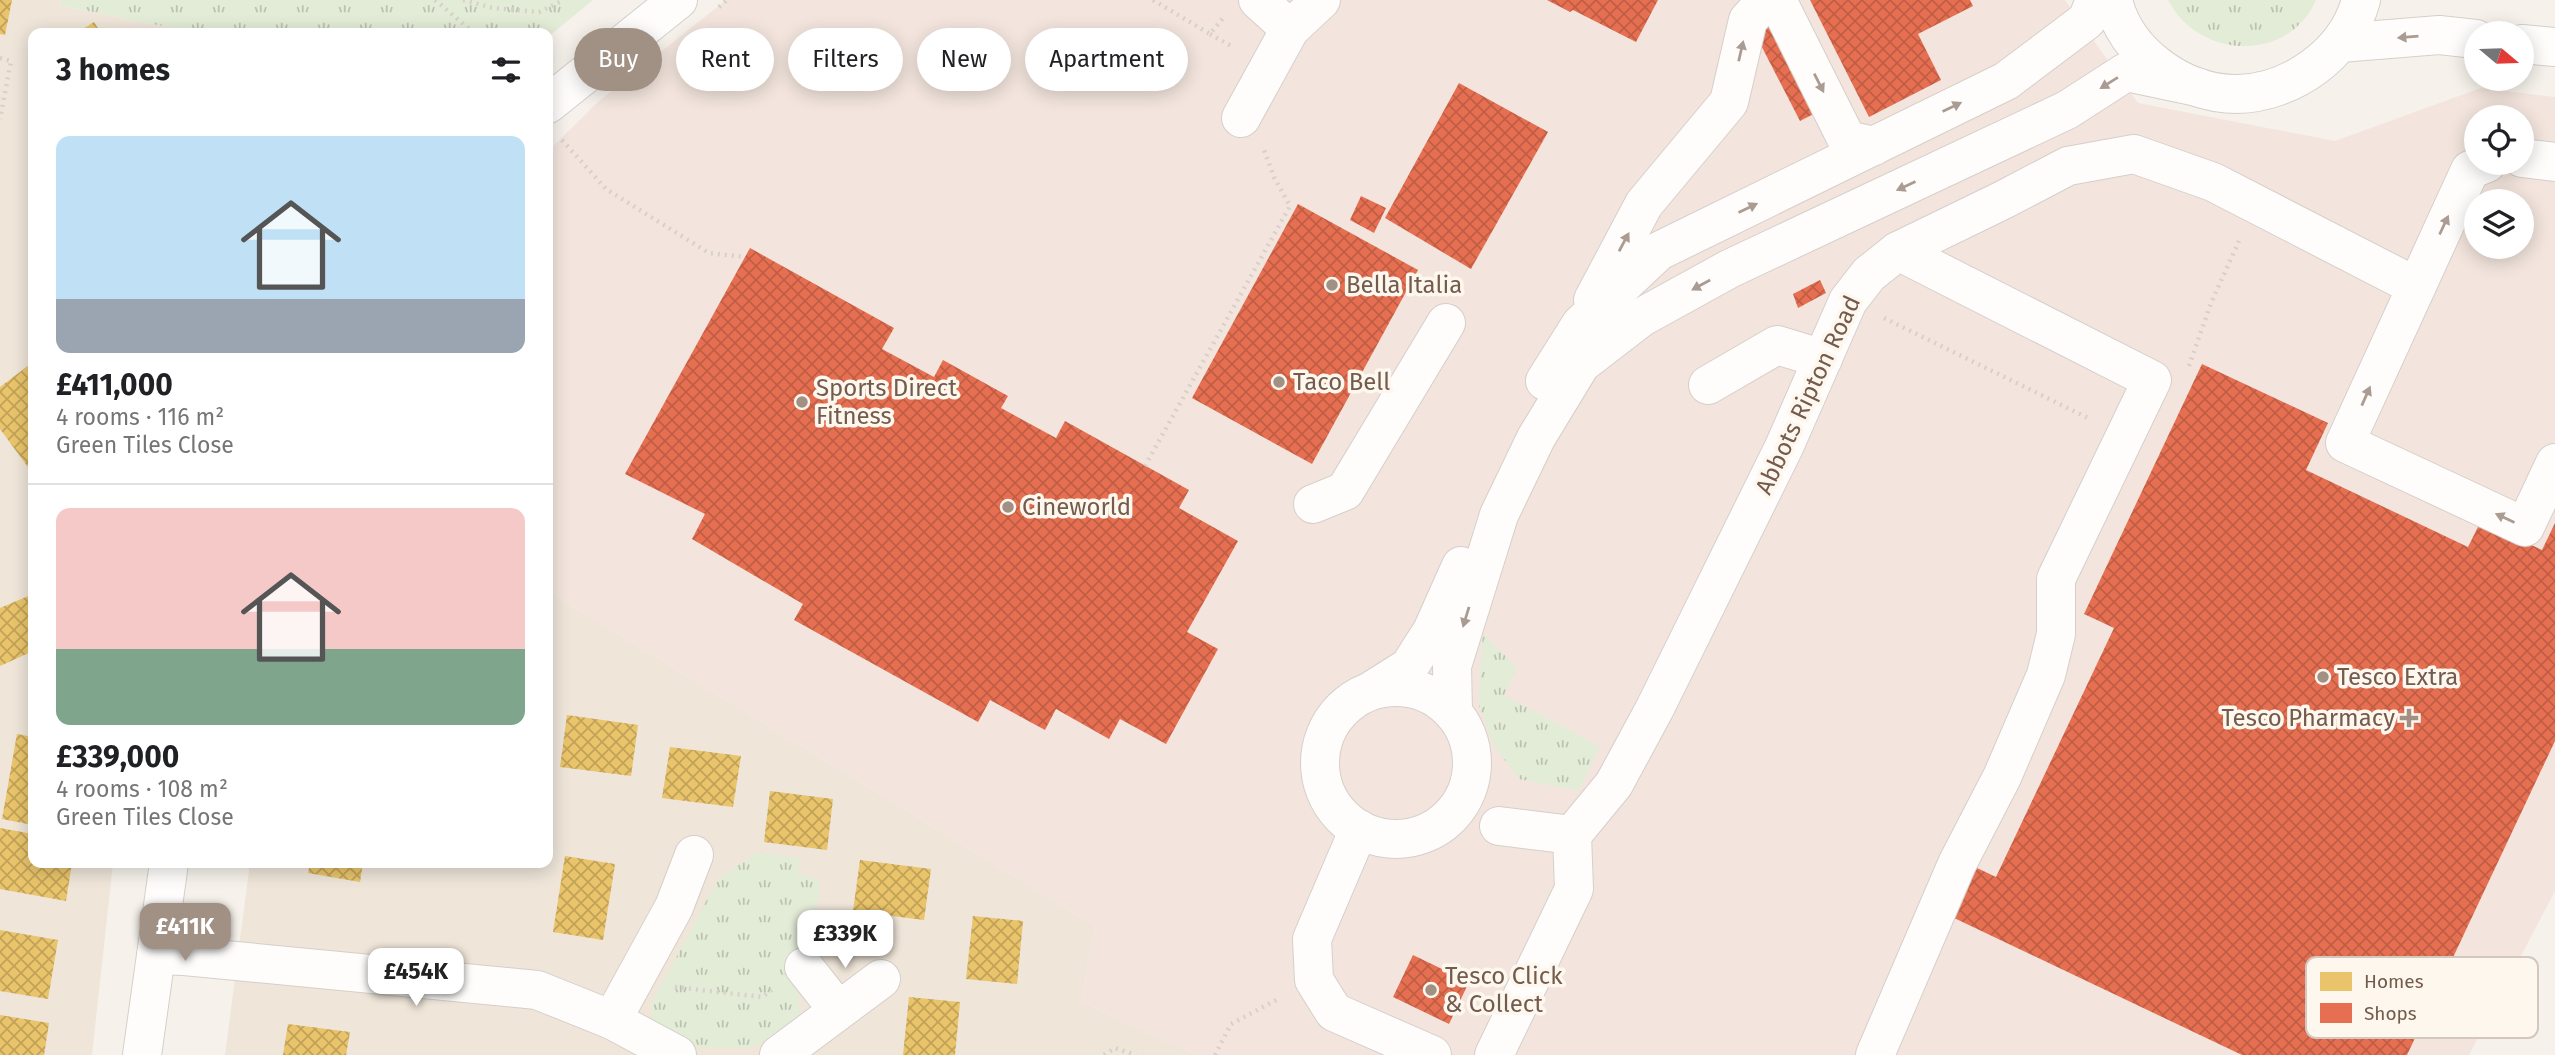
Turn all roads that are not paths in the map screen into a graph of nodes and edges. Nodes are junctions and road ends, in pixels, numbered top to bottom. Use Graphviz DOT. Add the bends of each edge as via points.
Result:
graph roads {
  1 [pos="678,0"];
  2 [pos="1258,0"];
  3 [pos="1321,0"];
  4 [pos="1767,0"];
  5 [pos="1777,0"];
  6 [pos="2095,0"];
  7 [pos="2113,0"];
  8 [pos="2361,0"];
  9 [pos="1290,29"];
  10 [pos="2464,37"];
  11 [pos="2340,43"];
  12 [pos="2534,45"];
  13 [pos="2555,47"];
  14 [pos="2197,87"];
  15 [pos="553,118"];
  16 [pos="1252,133"];
  17 [pos="1874,146"];
  18 [pos="2534,159"];
  19 [pos="2555,162"];
  20 [pos="2468,175"];
  21 [pos="1898,250"];
  22 [pos="2415,286"];
  23 [pos="1446,323"];
  24 [pos="1581,324"];
  25 [pos="1823,359"];
  26 [pos="1708,385"];
  27 [pos="2555,463"];
  28 [pos="1313,504"];
  29 [pos="1374,689"];
  30 [pos="1453,712"];
  31 [pos="1499,826"];
  32 [pos="1359,830"];
  33 [pos="1572,835"];
  34 [pos="694,855"];
  35 [pos="168,868"];
  36 [pos="156,955"];
  37 [pos="804,967"];
  38 [pos="881,979"];
  39 [pos="838,1010"];
  40 [pos="612,1020"];
  41 [pos="142,1055"];
  42 [pos="677,1055"];
  43 [pos="779,1055"];
  44 [pos="1432,1055"];
  45 [pos="1494,1055"];
  46 [pos="1875,1055"];
  1 -- 15 [label="street"];
  2 -- 9 [label="street"];
  3 -- 9 [label="street"];
  24 -- 4 [label="street, one-way" via="1644,204 1729,102 1748,20"];
  5 -- 17 [label="street, one-way" via="1847,140"];
  17 -- 6 [label="street, one-way" via="2006,81 2087,20"];
  7 -- 14 [label="street" via="2134,45 2162,71"];
  8 -- 11 [label="street"];
  9 -- 16 [label="street" via="1264,77"];
  10 -- 11 [label="street, one-way" via="2439,34"];
  11 -- 14 [label="street" via="2311,70 2275,88 2236,94"];
  12 -- 13 [label="street"];
  14 -- 30 [label="street, one-way" via="2126,72 2067,110 1729,269 1642,317 1581,364 1536,438 1499,515 1452,666"];
  24 -- 17 [label="street, one-way" via="1659,251"];
  18 -- 19 [label="street"];
  22 -- 20 [label="street, one-way"];
  21 -- 22 [label="street, Abbots Ripton Road" via="2068,166 2134,154 2213,182"];
  21 -- 25 [label="street, Abbots Ripton Road" via="1848,300"];
  21 -- 46 [label="street" via="2152,380 2056,579 2056,634 2046,675 2002,777 1957,864"];
  27 -- 22 [label="street, one-way" via="2525,527 2346,443"];
  23 -- 28 [label="street" via="1345,491"];
  24 -- 29 [label="street" via="1549,372 1432,631 1409,667"];
  25 -- 26 [label="street" via="1777,345"];
  25 -- 33 [label="street, Abbots Ripton Road" via="1784,447 1614,785"];
  29 -- 30 [label="street" via="1417,689"];
  29 -- 32 [label="street" via="1351,701 1333,719 1322,742 1320,768 1326,792 1339,814"];
  30 -- 32 [label="street" via="1470,743 1472,758 1469,784 1458,807 1439,826 1415,837 1377,837"];
  31 -- 33 [label="street"];
  32 -- 44 [label="street" via="1312,939 1314,980 1335,1012"];
  33 -- 45 [label="street" via="1574,889"];
  34 -- 40 [label="street" via="674,907"];
  35 -- 36 [label="street"];
  36 -- 40 [label="street" via="537,990"];
  36 -- 41 [label="street"];
  37 -- 39 [label="street"];
  38 -- 39 [label="street"];
  39 -- 43 [label="street"];
  40 -- 42 [label="street"];
}
